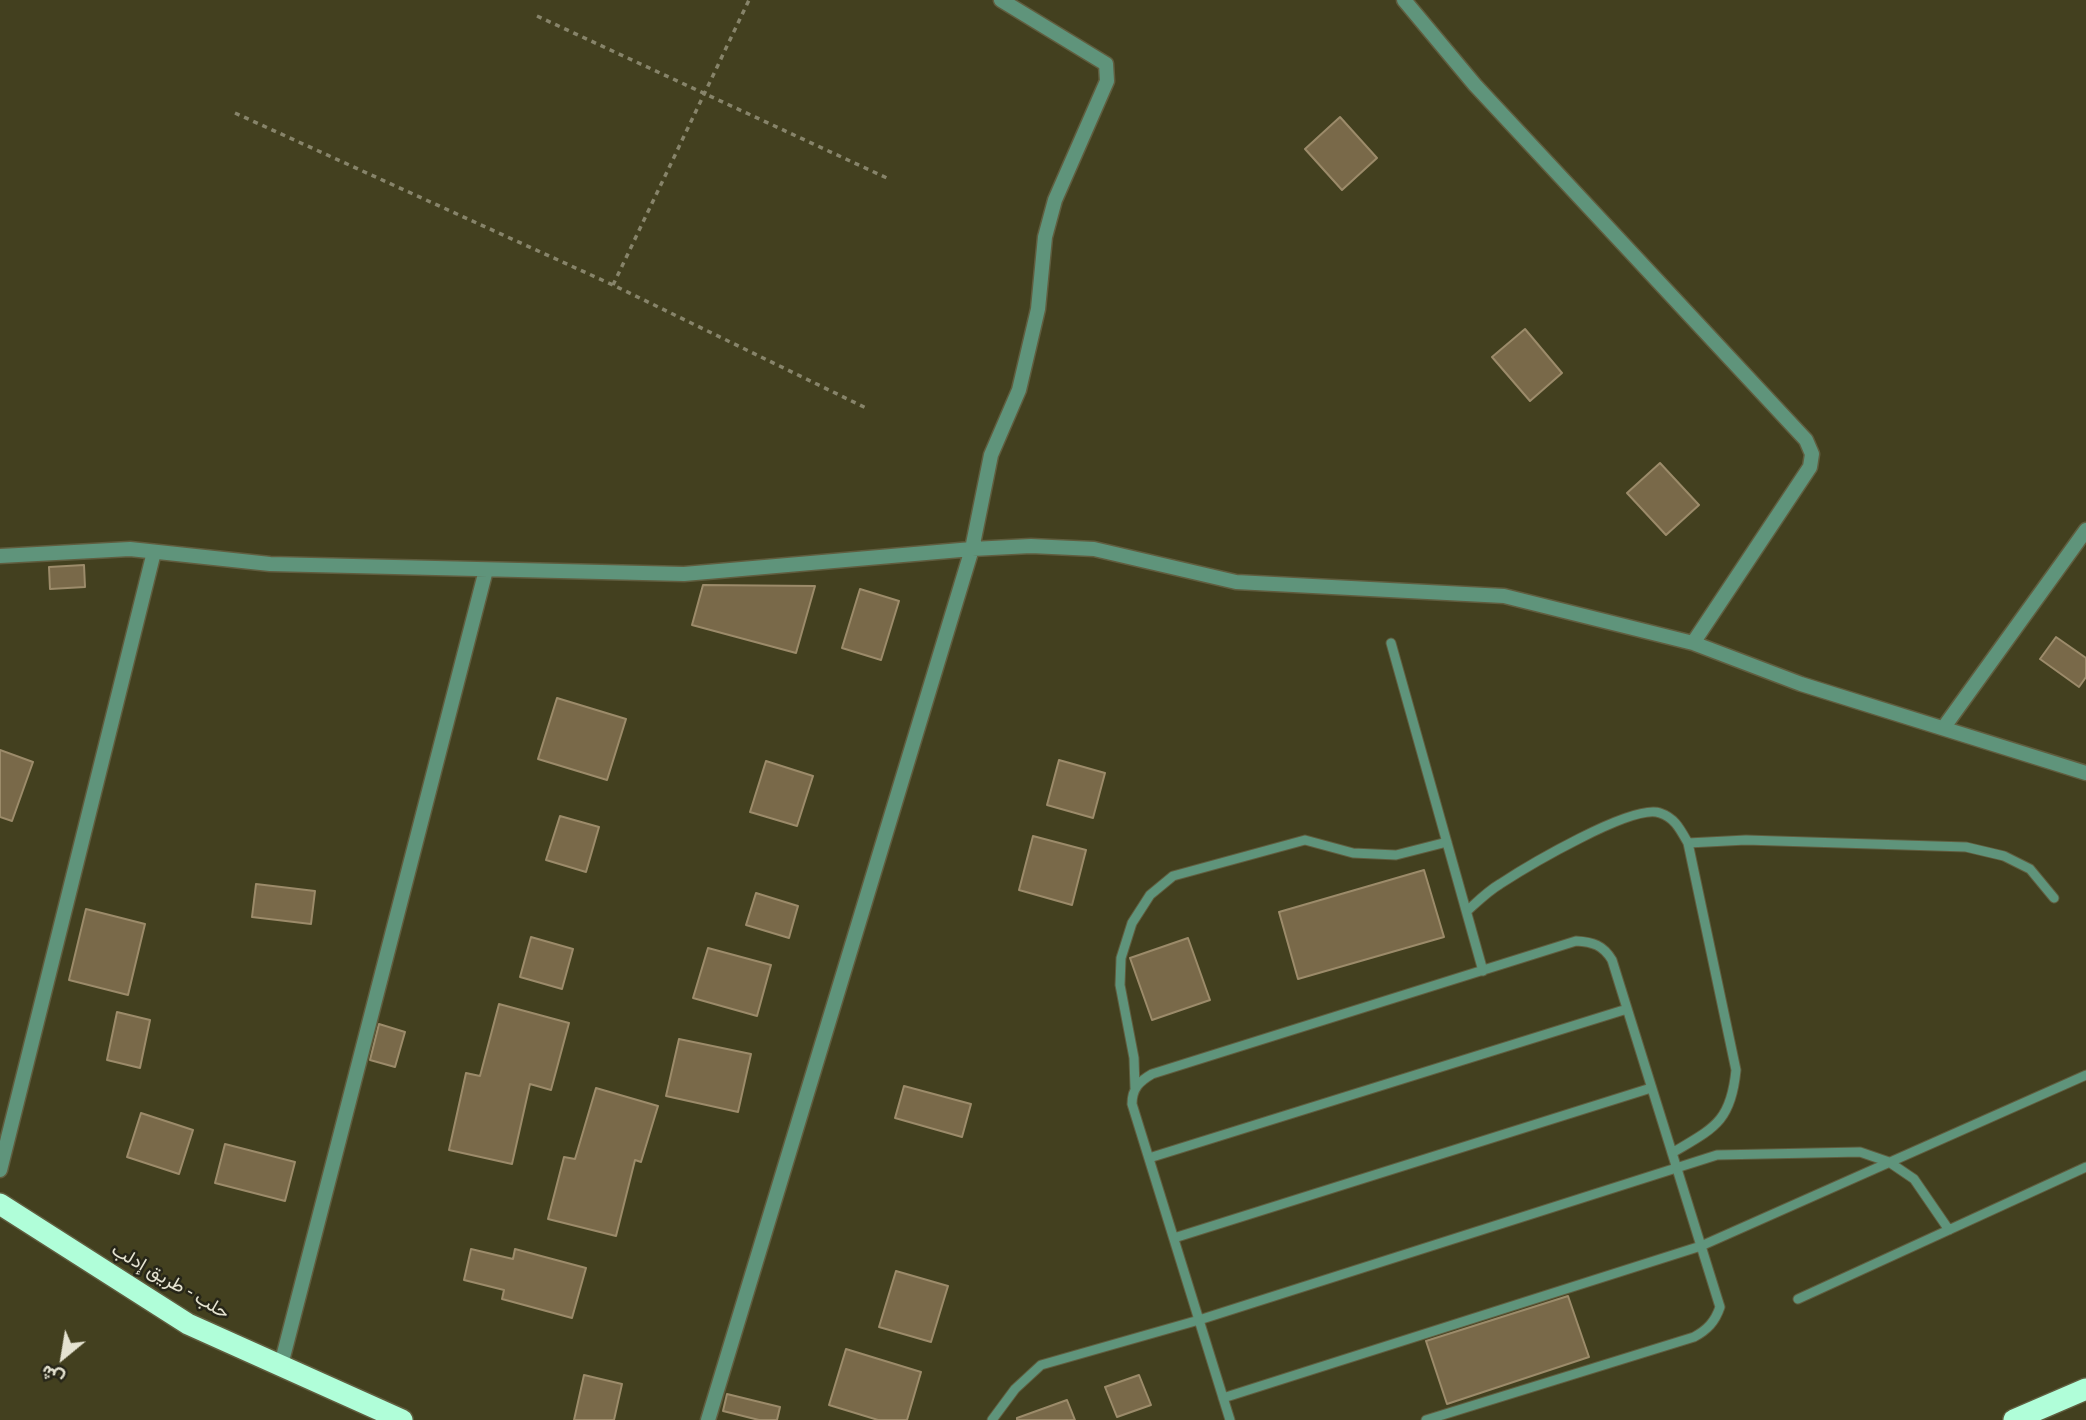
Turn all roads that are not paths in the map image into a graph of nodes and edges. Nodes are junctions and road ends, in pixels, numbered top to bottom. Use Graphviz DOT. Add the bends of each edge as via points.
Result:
graph roads {
  1 [pos="1001,0"];
  2 [pos="1404,0"];
  3 [pos="2086,530"];
  4 [pos="972,549"];
  5 [pos="154,552"];
  6 [pos="0,556"];
  7 [pos="486,570"];
  8 [pos="1391,643"];
  9 [pos="1693,643"];
  10 [pos="1944,727"];
  11 [pos="2086,773"];
  12 [pos="1447,842"];
  13 [pos="1688,843"];
  14 [pos="2054,898"];
  15 [pos="1467,911"];
  16 [pos="1483,971"];
  17 [pos="1627,1009"];
  18 [pos="2086,1074"];
  19 [pos="1135,1088"];
  20 [pos="1651,1088"];
  21 [pos="1672,1153"];
  22 [pos="1149,1158"];
  23 [pos="1889,1162"];
  24 [pos="2086,1167"];
  25 [pos="1677,1169"];
  26 [pos="0,1170"];
  27 [pos="0,1204"];
  28 [pos="1949,1230"];
  29 [pos="1174,1238"];
  30 [pos="1701,1246"];
  31 [pos="1798,1299"];
  32 [pos="1199,1320"];
  33 [pos="281,1365"];
  34 [pos="2086,1389"];
  35 [pos="1223,1398"];
  36 [pos="402,1420"];
  37 [pos="708,1420"];
  38 [pos="992,1420"];
  39 [pos="1230,1420"];
  40 [pos="1426,1420"];
  41 [pos="2014,1420"];
  1 -- 4 [label="street" via="1106,64 1107,81 1055,200 1029,349 1019,390 991,456"];
  2 -- 9 [label="street" via="1475,85 1806,440 1812,454 1810,467"];
  3 -- 10 [label="street"];
  4 -- 7 [label="street" via="684,574"];
  4 -- 9 [label="street" via="1094,549 1236,582 1504,596"];
  4 -- 37 [label="street"];
  5 -- 6 [label="street" via="130,549"];
  5 -- 7 [label="street" via="270,564"];
  5 -- 26 [label="street"];
  7 -- 33 [label="street"];
  8 -- 12 [label="lane"];
  9 -- 10 [label="street" via="1801,684"];
  10 -- 11 [label="street"];
  12 -- 15 [label="lane"];
  12 -- 19 [label="lane" via="1396,855 1353,853 1305,840 1173,876 1150,895 1132,923 1121,958 1119,985 1134,1058"];
  13 -- 14 [label="lane" via="1746,840 1966,847 2004,856 2030,869"];
  13 -- 15 [label="lane" via="1676,821 1657,811 1635,814 1497,885"];
  13 -- 21 [label="lane" via="1736,1070 1733,1100 1721,1119"];
  15 -- 16 [label="lane"];
  16 -- 17 [label="lane" via="1576,942 1598,944 1612,960"];
  16 -- 19 [label="lane" via="1152,1074"];
  17 -- 20 [label="lane"];
  17 -- 22 [label="lane"];
  18 -- 23 [label="lane"];
  19 -- 22 [label="lane" via="1132,1104"];
  20 -- 21 [label="lane"];
  20 -- 29 [label="lane"];
  21 -- 25 [label="lane"];
  22 -- 29 [label="lane"];
  23 -- 25 [label="lane" via="1860,1152 1771,1153 1717,1155"];
  23 -- 28 [label="lane" via="1914,1179"];
  23 -- 30 [label="lane"];
  24 -- 28 [label="lane"];
  25 -- 30 [label="lane"];
  25 -- 32 [label="lane"];
  27 -- 33 [label="highway, حلب - طريق إدلب" via="188,1324"];
  28 -- 31 [label="lane"];
  29 -- 32 [label="lane"];
  30 -- 35 [label="lane"];
  30 -- 40 [label="lane" via="1720,1307 1703,1332"];
  32 -- 35 [label="lane"];
  32 -- 38 [label="lane" via="1041,1365"];
  33 -- 36 [label="highway, حلب - طريق إدلب"];
  34 -- 41 [label="highway"];
  35 -- 39 [label="lane"];
}
